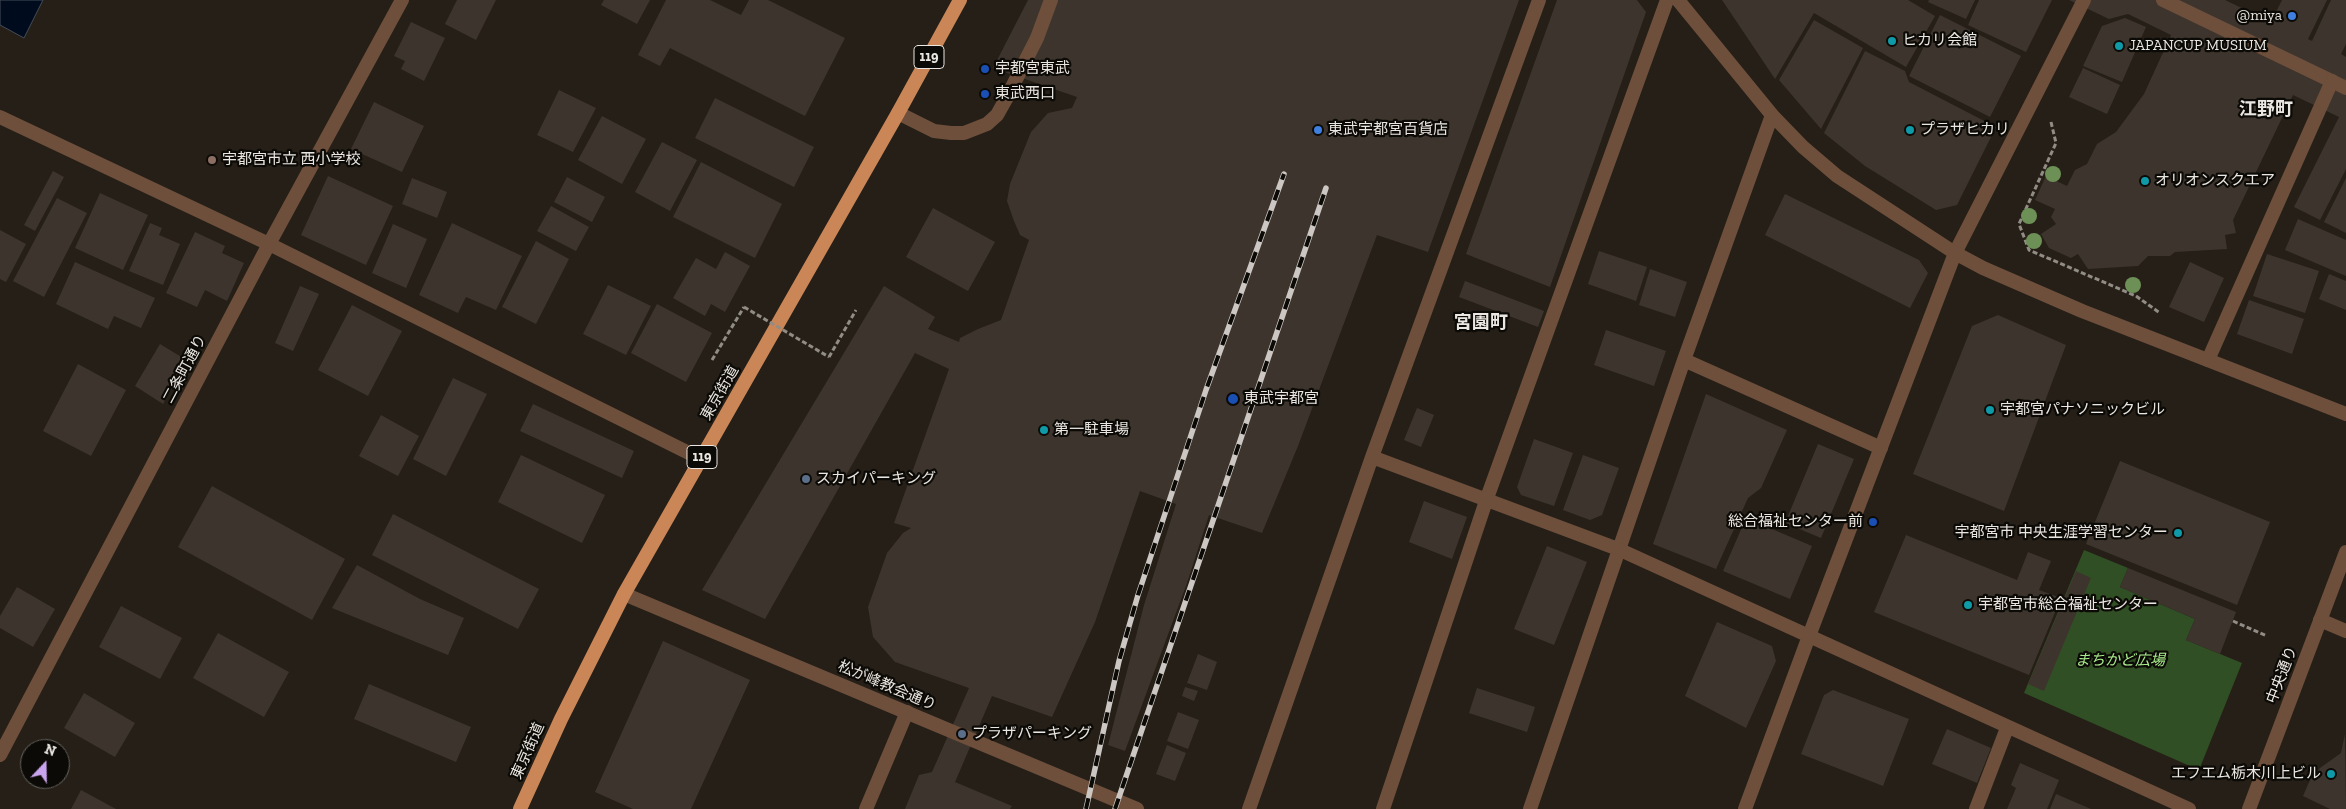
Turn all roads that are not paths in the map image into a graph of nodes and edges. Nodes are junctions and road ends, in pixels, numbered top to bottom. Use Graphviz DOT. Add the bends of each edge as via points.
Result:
graph roads {
  1 [pos="402,0"];
  2 [pos="960,0"];
  3 [pos="1051,0"];
  4 [pos="1539,0"];
  5 [pos="1668,0"];
  6 [pos="1678,0"];
  7 [pos="2084,0"];
  8 [pos="2164,0"];
  9 [pos="2332,81"];
  10 [pos="2346,88"];
  11 [pos="898,113"];
  12 [pos="1772,115"];
  13 [pos="1,119"];
  14 [pos="269,244"];
  15 [pos="1955,253"];
  16 [pos="1684,360"];
  17 [pos="2208,360"];
  18 [pos="2346,414"];
  19 [pos="1881,448"];
  20 [pos="1372,457"];
  21 [pos="701,459"];
  22 [pos="1487,498"];
  23 [pos="1618,550"];
  24 [pos="2346,552"];
  25 [pos="624,594"];
  26 [pos="2320,620"];
  27 [pos="2346,631"];
  28 [pos="1809,636"];
  29 [pos="906,712"];
  30 [pos="2007,728"];
  31 [pos="0,755"];
  32 [pos="520,809"];
  33 [pos="866,809"];
  34 [pos="1137,809"];
  35 [pos="1249,809"];
  36 [pos="1383,809"];
  37 [pos="1530,809"];
  38 [pos="1746,809"];
  39 [pos="1976,809"];
  40 [pos="2189,809"];
  41 [pos="2249,809"];
  1 -- 14 [label="street, 二条町通り"];
  2 -- 11 [label="highway, 東京街道 / 119"];
  3 -- 11 [label="street" via="1037,38 1006,100 988,124 964,133 951,133 934,130"];
  4 -- 20 [label="street"];
  5 -- 22 [label="street"];
  6 -- 12 [label="street"];
  7 -- 15 [label="street"];
  8 -- 9 [label="street"];
  9 -- 10 [label="street"];
  9 -- 17 [label="street"];
  11 -- 21 [label="highway, 東京街道 / 119"];
  12 -- 15 [label="street" via="1836,176"];
  12 -- 16 [label="street"];
  13 -- 14 [label="street"];
  14 -- 21 [label="street"];
  14 -- 31 [label="street, 二条町通り"];
  15 -- 17 [label="street" via="2082,310"];
  15 -- 19 [label="street"];
  16 -- 19 [label="street"];
  16 -- 23 [label="street"];
  17 -- 18 [label="street"];
  19 -- 28 [label="street"];
  20 -- 22 [label="street"];
  20 -- 35 [label="street"];
  21 -- 25 [label="highway, 東京街道 / 119"];
  22 -- 23 [label="street"];
  22 -- 36 [label="street"];
  23 -- 28 [label="street"];
  23 -- 37 [label="street"];
  24 -- 26 [label="street, 中央通り"];
  25 -- 29 [label="street, 松が峰教会通り"];
  25 -- 32 [label="highway, 東京街道 / 119"];
  26 -- 27 [label="street"];
  26 -- 41 [label="street, 中央通り"];
  28 -- 30 [label="street"];
  28 -- 38 [label="street"];
  29 -- 33 [label="street"];
  29 -- 34 [label="street, 松が峰教会通り"];
  30 -- 39 [label="street"];
  30 -- 40 [label="street"];
}
